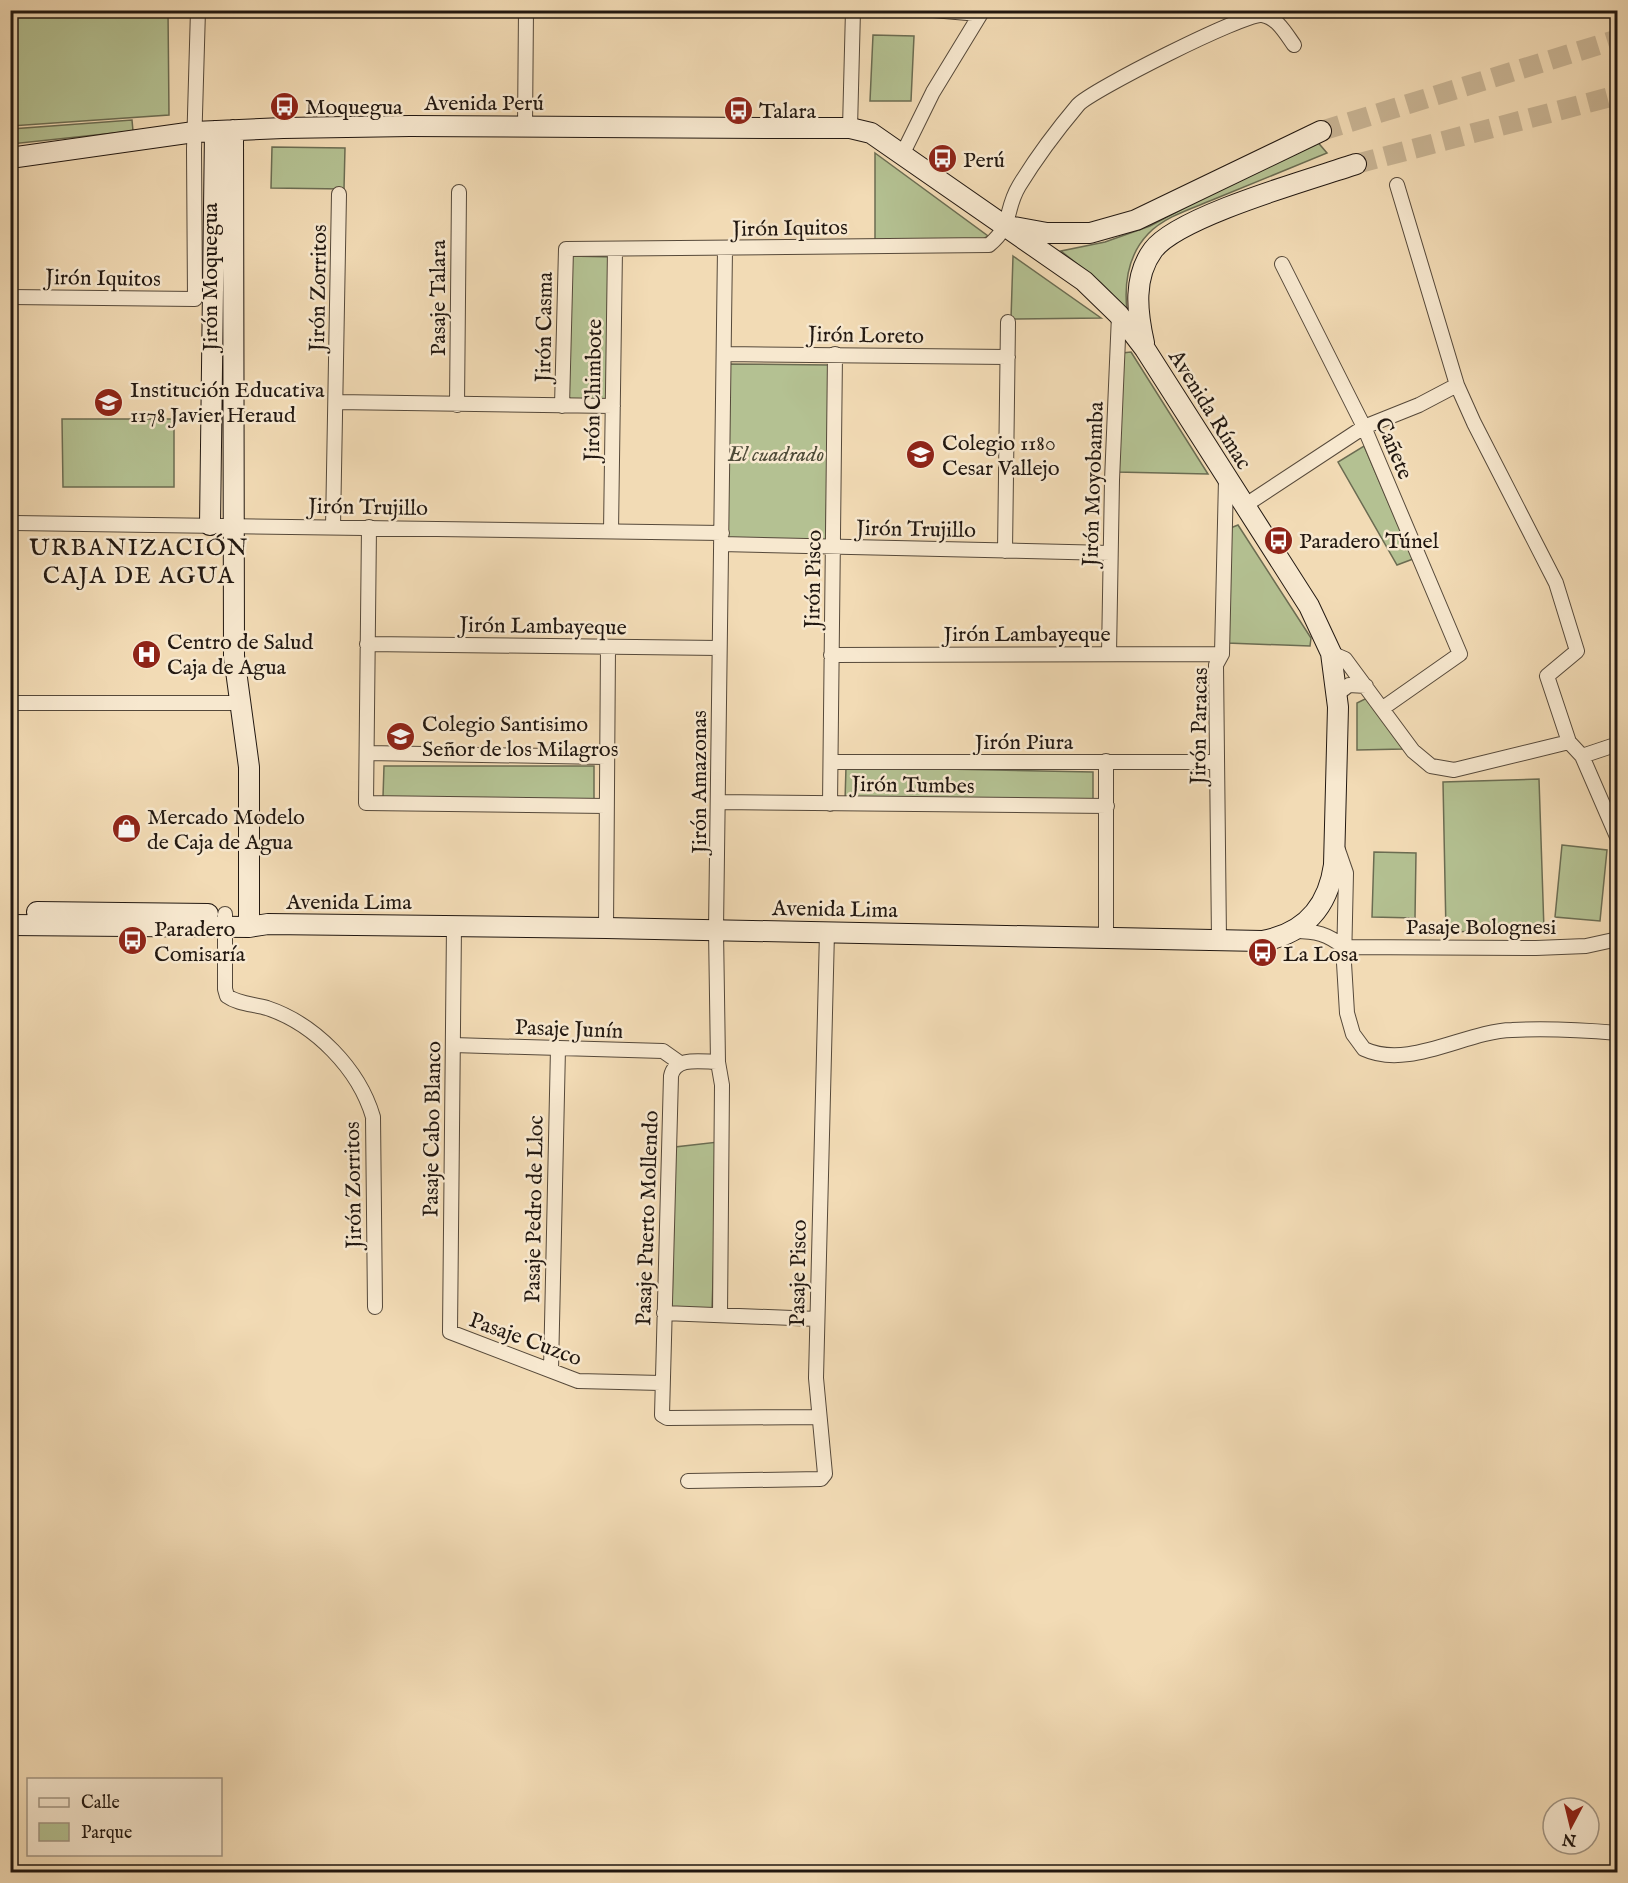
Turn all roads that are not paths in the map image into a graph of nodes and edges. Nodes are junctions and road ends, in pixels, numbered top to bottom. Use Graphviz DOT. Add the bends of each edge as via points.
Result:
graph roads {
  1 [pos="198,10"];
  2 [pos="526,10"];
  3 [pos="853,10"];
  4 [pos="933,10"];
  5 [pos="981,12"];
  6 [pos="1294,45"];
  7 [pos="525,127"];
  8 [pos="850,128"];
  9 [pos="224,131"];
  10 [pos="1321,131"];
  11 [pos="194,132"];
  12 [pos="903,153"];
  13 [pos="10,158"];
  14 [pos="1356,164"];
  15 [pos="1397,185"];
  16 [pos="459,192"];
  17 [pos="339,194"];
  18 [pos="1007,226"];
  19 [pos="566,249"];
  20 [pos="615,249"];
  21 [pos="725,249"];
  22 [pos="1282,264"];
  23 [pos="10,297"];
  24 [pos="1119,315"];
  25 [pos="1008,322"];
  26 [pos="1145,349"];
  27 [pos="725,354"];
  28 [pos="836,354"];
  29 [pos="1008,357"];
  30 [pos="1457,385"];
  31 [pos="336,402"];
  32 [pos="457,405"];
  33 [pos="562,406"];
  34 [pos="613,406"];
  35 [pos="1364,427"];
  36 [pos="1226,478"];
  37 [pos="1244,506"];
  38 [pos="14,523"];
  39 [pos="210,525"];
  40 [pos="233,525"];
  41 [pos="333,527"];
  42 [pos="369,528"];
  43 [pos="611,531"];
  44 [pos="721,539"];
  45 [pos="835,547"];
  46 [pos="1005,551"];
  47 [pos="1110,553"];
  48 [pos="367,644"];
  49 [pos="608,647"];
  50 [pos="719,648"];
  51 [pos="1330,653"];
  52 [pos="1109,654"];
  53 [pos="1222,654"];
  54 [pos="831,655"];
  55 [pos="1366,686"];
  56 [pos="1337,694"];
  57 [pos="10,703"];
  58 [pos="241,703"];
  59 [pos="1383,708"];
  60 [pos="1569,741"];
  61 [pos="1617,744"];
  62 [pos="367,753"];
  63 [pos="1582,756"];
  64 [pos="606,758"];
  65 [pos="1106,761"];
  66 [pos="831,762"];
  67 [pos="1217,762"];
  68 [pos="719,802"];
  69 [pos="830,804"];
  70 [pos="606,806"];
  71 [pos="1107,806"];
  72 [pos="1617,839"];
  73 [pos="1335,841"];
  74 [pos="10,912"];
  75 [pos="224,920"];
  76 [pos="256,922"];
  77 [pos="10,925"];
  78 [pos="454,926"];
  79 [pos="606,928"];
  80 [pos="716,930"];
  81 [pos="1294,931"];
  82 [pos="827,932"];
  83 [pos="1106,938"];
  84 [pos="1617,939"];
  85 [pos="1219,940"];
  86 [pos="1344,947"];
  87 [pos="1617,1033"];
  88 [pos="453,1045"];
  89 [pos="558,1048"];
  90 [pos="718,1062"];
  91 [pos="680,1063"];
  92 [pos="375,1307"];
  93 [pos="664,1313"];
  94 [pos="720,1315"];
  95 [pos="817,1319"];
  96 [pos="450,1332"];
  97 [pos="550,1370"];
  98 [pos="661,1383"];
  99 [pos="819,1417"];
  100 [pos="688,1480"];
  1 -- 11 [label="street"];
  2 -- 7 [label="street"];
  3 -- 8 [label="street"];
  4 -- 5 [label="street"];
  5 -- 12 [label="street" via="933,92"];
  6 -- 18 [label="street" via="1276,21 1263,15 1246,18 1080,102 1018,188"];
  7 -- 8 [label="main road, Avenida Perú"];
  7 -- 9 [label="main road, Avenida Perú"];
  8 -- 12 [label="main road, Avenida Rímac" via="871,133"];
  9 -- 11 [label="main road, Avenida Perú"];
  9 -- 39 [label="main road, Jirón Moquegua"];
  9 -- 40 [label="main road, Jirón Moquegua"];
  10 -- 18 [label="main road" via="1126,223 1070,234"];
  11 -- 13 [label="main road, Avenida Perú"];
  11 -- 23 [label="street, Jirón Iquitos" via="195,299"];
  12 -- 18 [label="main road, Avenida Rímac"];
  14 -- 26 [label="main road" via="1200,218 1154,248 1143,268 1138,302"];
  15 -- 30 [label="street"];
  16 -- 32 [label="street, Pasaje Talara"];
  17 -- 31 [label="street, Jirón Zorritos"];
  18 -- 21 [label="street, Jirón Iquitos" via="989,245"];
  18 -- 24 [label="main road, Avenida Rímac" via="1084,281"];
  19 -- 20 [label="street, Jirón Iquitos"];
  19 -- 33 [label="street, Jirón Casma"];
  20 -- 21 [label="street, Jirón Iquitos"];
  20 -- 34 [label="street, Jirón Chimbote"];
  21 -- 27 [label="street, Jirón Amazonas"];
  22 -- 35 [label="street, Cañete"];
  24 -- 26 [label="main road, Avenida Rímac"];
  24 -- 47 [label="street, Jirón Moyobamba"];
  25 -- 29 [label="street"];
  26 -- 36 [label="main road, Avenida Rímac"];
  27 -- 28 [label="street, Jirón Loreto"];
  27 -- 44 [label="street, Jirón Amazonas"];
  28 -- 29 [label="street, Jirón Loreto"];
  28 -- 45 [label="street, Jirón Pisco"];
  29 -- 46 [label="street"];
  30 -- 35 [label="street"];
  30 -- 60 [label="street" via="1556,583 1577,651 1547,676"];
  31 -- 32 [label="street"];
  31 -- 41 [label="street, Jirón Zorritos"];
  32 -- 33 [label="street"];
  33 -- 34 [label="street"];
  34 -- 43 [label="street, Jirón Chimbote"];
  35 -- 37 [label="street"];
  35 -- 59 [label="street, Cañete" via="1460,654"];
  36 -- 37 [label="main road, Avenida Rímac"];
  36 -- 53 [label="street, Jirón Paracas"];
  37 -- 51 [label="main road, Avenida Rímac" via="1310,606"];
  38 -- 39 [label="street, Jirón Trujillo"];
  39 -- 40 [label="street, Jirón Trujillo"];
  40 -- 41 [label="street, Jirón Trujillo"];
  40 -- 58 [label="main road, Jirón Moquegua" via="234,656"];
  41 -- 42 [label="street, Jirón Trujillo"];
  42 -- 43 [label="street, Jirón Trujillo"];
  42 -- 48 [label="street"];
  43 -- 44 [label="street, Jirón Trujillo"];
  44 -- 45 [label="street, Jirón Trujillo"];
  44 -- 50 [label="street, Jirón Amazonas"];
  45 -- 46 [label="street, Jirón Trujillo"];
  45 -- 54 [label="street, Jirón Pisco"];
  46 -- 47 [label="street, Jirón Trujillo"];
  47 -- 52 [label="street, Jirón Moyobamba"];
  48 -- 49 [label="street, Jirón Lambayeque"];
  48 -- 62 [label="street"];
  49 -- 50 [label="street, Jirón Lambayeque"];
  49 -- 64 [label="street"];
  50 -- 68 [label="street, Jirón Amazonas"];
  51 -- 55 [label="street" via="1345,659"];
  51 -- 56 [label="main road, Avenida Rímac"];
  52 -- 53 [label="street, Jirón Lambayeque"];
  52 -- 54 [label="street, Jirón Lambayeque"];
  53 -- 67 [label="street, Jirón Paracas" via="1216,665"];
  54 -- 66 [label="street, Jirón Pisco"];
  55 -- 56 [label="street" via="1350,685"];
  55 -- 59 [label="street"];
  56 -- 73 [label="main road, Avenida Rímac"];
  57 -- 58 [label="street"];
  58 -- 76 [label="main road, Jirón Moquegua" via="249,766"];
  59 -- 60 [label="street" via="1422,761 1442,769 1454,770"];
  60 -- 63 [label="street"];
  61 -- 63 [label="street"];
  62 -- 64 [label="street"];
  62 -- 70 [label="street" via="366,803"];
  63 -- 72 [label="street"];
  64 -- 70 [label="street"];
  65 -- 66 [label="street, Jirón Piura"];
  65 -- 67 [label="street, Jirón Piura"];
  65 -- 71 [label="street"];
  66 -- 69 [label="street, Jirón Pisco"];
  67 -- 85 [label="street, Jirón Paracas"];
  68 -- 69 [label="street, Jirón Tumbes"];
  68 -- 80 [label="street, Jirón Amazonas"];
  69 -- 71 [label="street, Jirón Tumbes"];
  70 -- 79 [label="street"];
  71 -- 83 [label="street"];
  73 -- 81 [label="main road, Avenida Lima" via="1331,885 1318,910"];
  73 -- 86 [label="street" via="1346,873"];
  74 -- 75 [label="main road, Avenida Lima"];
  75 -- 76 [label="main road, Avenida Lima"];
  75 -- 77 [label="main road, Avenida Lima"];
  75 -- 92 [label="street, Jirón Zorritos" via="227,996 268,1008 300,1024 335,1052 370,1106"];
  76 -- 78 [label="main road, Avenida Lima"];
  78 -- 79 [label="main road, Avenida Lima"];
  78 -- 88 [label="street, Pasaje Cabo Blanco"];
  79 -- 80 [label="main road, Avenida Lima"];
  80 -- 82 [label="main road, Avenida Lima"];
  80 -- 90 [label="street, Jirón Amazonas"];
  81 -- 85 [label="main road, Avenida Lima" via="1262,941"];
  81 -- 86 [label="street" via="1329,935"];
  82 -- 83 [label="main road, Avenida Lima"];
  82 -- 95 [label="street, Pasaje Pisco"];
  83 -- 85 [label="main road, Avenida Lima"];
  84 -- 86 [label="street, Pasaje Bolognesi" via="1586,946 1546,948"];
  86 -- 87 [label="street" via="1347,1013 1353,1034 1364,1049 1385,1054 1424,1051 1474,1035 1512,1029"];
  88 -- 89 [label="street, Pasaje Junín"];
  88 -- 96 [label="street, Pasaje Cabo Blanco"];
  89 -- 91 [label="street, Pasaje Junín" via="663,1051"];
  89 -- 97 [label="street, Pasaje Pedro de Lloc"];
  90 -- 91 [label="street"];
  90 -- 94 [label="street, Jirón Amazonas" via="722,1085"];
  91 -- 93 [label="street, Pasaje Puerto Mollendo" via="671,1076"];
  93 -- 94 [label="street"];
  93 -- 98 [label="street, Pasaje Puerto Mollendo"];
  94 -- 95 [label="street"];
  95 -- 99 [label="street, Pasaje Pisco"];
  96 -- 97 [label="street, Pasaje Cuzco"];
  97 -- 98 [label="street, Pasaje Cuzco" via="578,1381"];
  98 -- 99 [label="street, Pasaje Puerto Mollendo" via="662,1415 667,1418"];
  99 -- 100 [label="street, Pasaje Pisco" via="824,1477"];
}
